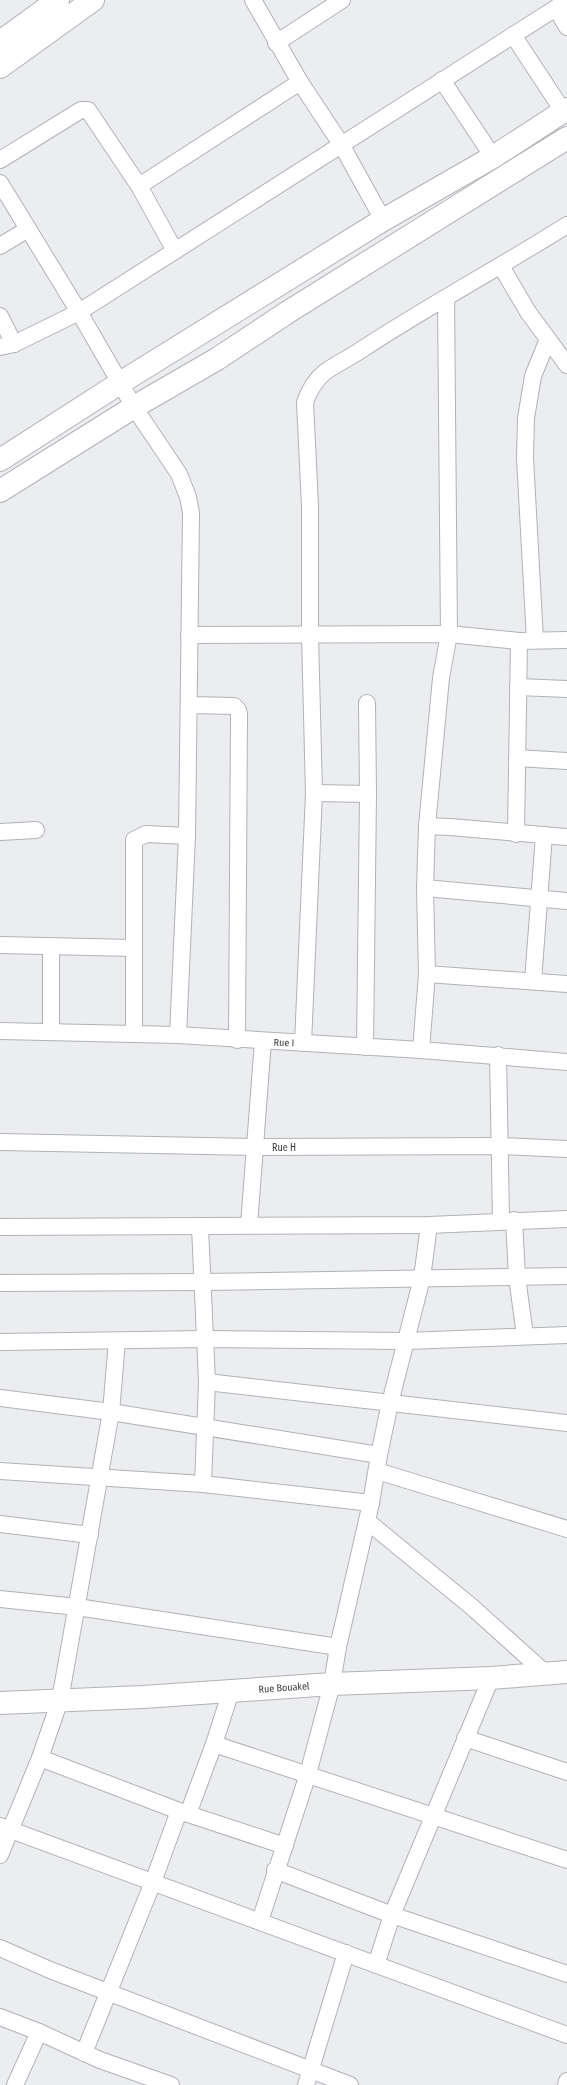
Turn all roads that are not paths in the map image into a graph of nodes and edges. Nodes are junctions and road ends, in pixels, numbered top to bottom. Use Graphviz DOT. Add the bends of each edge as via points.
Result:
graph roads {
  1 [pos="58,0"];
  2 [pos="92,0"];
  3 [pos="252,0"];
  4 [pos="342,0"];
  5 [pos="562,4"];
  6 [pos="567,27"];
  7 [pos="513,35"];
  8 [pos="0,42"];
  9 [pos="276,43"];
  10 [pos="0,67"];
  11 [pos="442,80"];
  12 [pos="300,82"];
  13 [pos="565,110"];
  14 [pos="567,138"];
  15 [pos="341,144"];
  16 [pos="493,156"];
  17 [pos="0,160"];
  18 [pos="0,183"];
  19 [pos="139,186"];
  20 [pos="383,220"];
  21 [pos="567,225"];
  22 [pos="28,229"];
  23 [pos="0,246"];
  24 [pos="175,251"];
  25 [pos="501,266"];
  26 [pos="446,298"];
  27 [pos="79,312"];
  28 [pos="0,316"];
  29 [pos="548,339"];
  30 [pos="7,345"];
  31 [pos="566,361"];
  32 [pos="120,383"];
  33 [pos="134,407"];
  34 [pos="0,460"];
  35 [pos="0,491"];
  36 [pos="449,634"];
  37 [pos="189,635"];
  38 [pos="310,635"];
  39 [pos="535,640"];
  40 [pos="567,640"];
  41 [pos="519,641"];
  42 [pos="518,687"];
  43 [pos="567,689"];
  44 [pos="367,703"];
  45 [pos="188,705"];
  46 [pos="517,758"];
  47 [pos="567,761"];
  48 [pos="314,793"];
  49 [pos="368,794"];
  50 [pos="428,826"];
  51 [pos="36,830"];
  52 [pos="0,832"];
  53 [pos="516,834"];
  54 [pos="544,835"];
  55 [pos="187,836"];
  56 [pos="567,837"];
  57 [pos="425,888"];
  58 [pos="539,899"];
  59 [pos="567,901"];
  60 [pos="0,945"];
  61 [pos="51,946"];
  62 [pos="134,948"];
  63 [pos="426,974"];
  64 [pos="533,981"];
  65 [pos="567,984"];
  66 [pos="0,1031"];
  67 [pos="51,1032"];
  68 [pos="134,1033"];
  69 [pos="178,1035"];
  70 [pos="237,1040"];
  71 [pos="263,1042"];
  72 [pos="302,1043"];
  73 [pos="365,1047"];
  74 [pos="421,1050"];
  75 [pos="498,1055"];
  76 [pos="567,1062"];
  77 [pos="0,1142"];
  78 [pos="500,1146"];
  79 [pos="256,1147"];
  80 [pos="567,1149"];
  81 [pos="567,1219"];
  82 [pos="508,1221"];
  83 [pos="249,1225"];
  84 [pos="429,1225"];
  85 [pos="0,1227"];
  86 [pos="200,1227"];
  87 [pos="567,1276"];
  88 [pos="517,1277"];
  89 [pos="422,1278"];
  90 [pos="204,1282"];
  91 [pos="0,1283"];
  92 [pos="567,1335"];
  93 [pos="525,1336"];
  94 [pos="206,1338"];
  95 [pos="117,1341"];
  96 [pos="406,1341"];
  97 [pos="0,1342"];
  98 [pos="207,1382"];
  99 [pos="0,1398"];
  100 [pos="390,1403"];
  101 [pos="111,1412"];
  102 [pos="567,1423"];
  103 [pos="206,1428"];
  104 [pos="379,1455"];
  105 [pos="0,1471"];
  106 [pos="377,1471"];
  107 [pos="100,1477"];
  108 [pos="202,1484"];
  109 [pos="371,1503"];
  110 [pos="367,1521"];
  111 [pos="0,1524"];
  112 [pos="567,1529"];
  113 [pos="90,1535"];
  114 [pos="0,1599"];
  115 [pos="78,1607"];
  116 [pos="338,1647"];
  117 [pos="544,1672"];
  118 [pos="567,1672"];
  119 [pos="492,1678"];
  120 [pos="332,1684"];
  121 [pos="231,1691"];
  122 [pos="60,1700"];
  123 [pos="0,1702"];
  124 [pos="465,1738"];
  125 [pos="214,1744"];
  126 [pos="40,1758"];
  127 [pos="567,1772"];
  128 [pos="308,1774"];
  129 [pos="183,1812"];
  130 [pos="433,1815"];
  131 [pos="5,1828"];
  132 [pos="285,1846"];
  133 [pos="0,1855"];
  134 [pos="567,1860"];
  135 [pos="275,1870"];
  136 [pos="153,1882"];
  137 [pos="392,1915"];
  138 [pos="260,1921"];
  139 [pos="0,1948"];
  140 [pos="346,1953"];
  141 [pos="376,1965"];
  142 [pos="567,1974"];
  143 [pos="110,1993"];
  144 [pos="0,2017"];
  145 [pos="39,2032"];
  146 [pos="567,2035"];
  147 [pos="84,2053"];
  148 [pos="310,2070"];
  149 [pos="567,2081"];
  150 [pos="15,2085"];
  151 [pos="170,2085"];
  152 [pos="306,2085"];
  153 [pos="350,2085"];
  154 [pos="566,2085"];
  1 -- 8 [label="main road"];
  2 -- 10 [label="main road"];
  3 -- 9 [label="street"];
  4 -- 9 [label="street"];
  5 -- 6 [label="street"];
  5 -- 7 [label="street"];
  7 -- 11 [label="street"];
  7 -- 13 [label="street"];
  9 -- 12 [label="street"];
  11 -- 15 [label="street"];
  11 -- 16 [label="street"];
  12 -- 15 [label="street"];
  12 -- 19 [label="street"];
  13 -- 16 [label="main road"];
  14 -- 33 [label="main road" via="217,359"];
  15 -- 20 [label="street"];
  15 -- 24 [label="street"];
  16 -- 20 [label="main road"];
  17 -- 19 [label="street" via="85,109 91,112"];
  18 -- 22 [label="street"];
  19 -- 24 [label="street"];
  20 -- 32 [label="main road"];
  21 -- 25 [label="street"];
  22 -- 23 [label="street"];
  22 -- 27 [label="street"];
  24 -- 27 [label="street"];
  25 -- 26 [label="street"];
  25 -- 29 [label="street" via="528,312"];
  26 -- 36 [label="street"];
  26 -- 38 [label="street" via="324,372 308,391 305,402 310,506"];
  27 -- 30 [label="street"];
  27 -- 32 [label="street"];
  28 -- 30 [label="street"];
  29 -- 31 [label="street"];
  29 -- 39 [label="street" via="533,376 526,418 525,458"];
  32 -- 33 [label="street"];
  32 -- 34 [label="main road"];
  33 -- 35 [label="main road"];
  33 -- 37 [label="street" via="178,474 188,497 191,513"];
  36 -- 38 [label="street"];
  36 -- 41 [label="street"];
  36 -- 50 [label="street" via="441,678"];
  37 -- 38 [label="street"];
  37 -- 45 [label="street"];
  38 -- 48 [label="street"];
  39 -- 40 [label="street"];
  39 -- 41 [label="street"];
  41 -- 42 [label="street"];
  42 -- 43 [label="street"];
  42 -- 46 [label="street"];
  44 -- 49 [label="street"];
  45 -- 55 [label="street"];
  45 -- 70 [label="street" via="234,706 239,714"];
  46 -- 47 [label="street"];
  46 -- 53 [label="street"];
  48 -- 49 [label="street"];
  48 -- 72 [label="street"];
  49 -- 73 [label="street"];
  50 -- 53 [label="street"];
  50 -- 57 [label="street"];
  51 -- 52 [label="street"];
  53 -- 54 [label="street"];
  54 -- 56 [label="street"];
  54 -- 58 [label="street"];
  55 -- 62 [label="street" via="146,834 134,840"];
  55 -- 69 [label="street"];
  57 -- 58 [label="street"];
  57 -- 63 [label="street"];
  58 -- 59 [label="street"];
  58 -- 64 [label="street"];
  60 -- 61 [label="street"];
  61 -- 62 [label="street"];
  61 -- 67 [label="street"];
  62 -- 68 [label="street"];
  63 -- 64 [label="street"];
  63 -- 74 [label="street"];
  64 -- 65 [label="street"];
  66 -- 67 [label="street, Rue I"];
  67 -- 68 [label="street, Rue I"];
  68 -- 69 [label="street, Rue I"];
  69 -- 70 [label="street, Rue I"];
  70 -- 71 [label="street, Rue I"];
  71 -- 72 [label="street, Rue I"];
  71 -- 79 [label="street"];
  72 -- 73 [label="street, Rue I"];
  73 -- 74 [label="street, Rue I"];
  74 -- 75 [label="street, Rue I"];
  75 -- 76 [label="street, Rue I"];
  75 -- 78 [label="street"];
  77 -- 79 [label="street, Rue H"];
  78 -- 79 [label="street, Rue H"];
  78 -- 80 [label="street, Rue H"];
  78 -- 82 [label="street"];
  79 -- 83 [label="street"];
  81 -- 82 [label="street"];
  82 -- 84 [label="street"];
  82 -- 88 [label="street"];
  83 -- 84 [label="street"];
  83 -- 86 [label="street"];
  84 -- 89 [label="street"];
  85 -- 86 [label="street"];
  86 -- 90 [label="street"];
  87 -- 88 [label="street"];
  88 -- 89 [label="street"];
  88 -- 93 [label="street"];
  89 -- 90 [label="street"];
  89 -- 96 [label="street"];
  90 -- 91 [label="street"];
  90 -- 94 [label="street"];
  92 -- 93 [label="street"];
  93 -- 96 [label="street"];
  94 -- 95 [label="street"];
  94 -- 96 [label="street"];
  94 -- 98 [label="street"];
  95 -- 97 [label="street"];
  95 -- 101 [label="street"];
  96 -- 100 [label="street"];
  98 -- 100 [label="street"];
  98 -- 103 [label="street"];
  99 -- 101 [label="street"];
  100 -- 102 [label="street"];
  100 -- 104 [label="street"];
  101 -- 103 [label="street"];
  101 -- 107 [label="street"];
  103 -- 104 [label="street"];
  103 -- 108 [label="street"];
  104 -- 106 [label="street"];
  105 -- 107 [label="street"];
  106 -- 109 [label="street"];
  106 -- 112 [label="street"];
  107 -- 108 [label="street"];
  107 -- 113 [label="street"];
  108 -- 109 [label="street"];
  109 -- 110 [label="street"];
  110 -- 116 [label="street"];
  110 -- 117 [label="street" via="472,1607"];
  111 -- 113 [label="street"];
  113 -- 115 [label="street"];
  114 -- 115 [label="street"];
  115 -- 116 [label="street"];
  115 -- 122 [label="street"];
  116 -- 120 [label="street"];
  117 -- 118 [label="main road, Rue Bouakel"];
  117 -- 119 [label="main road, Rue Bouakel"];
  119 -- 120 [label="main road, Rue Bouakel"];
  119 -- 124 [label="street"];
  120 -- 121 [label="main road, Rue Bouakel"];
  120 -- 128 [label="street"];
  121 -- 122 [label="main road, Rue Bouakel"];
  121 -- 125 [label="street"];
  122 -- 123 [label="main road, Rue Bouakel"];
  122 -- 126 [label="street"];
  124 -- 127 [label="street"];
  124 -- 130 [label="street"];
  125 -- 128 [label="street"];
  125 -- 129 [label="street"];
  126 -- 129 [label="street"];
  126 -- 131 [label="street"];
  128 -- 130 [label="street"];
  128 -- 132 [label="street"];
  129 -- 132 [label="street"];
  129 -- 136 [label="street"];
  130 -- 134 [label="street"];
  130 -- 137 [label="street"];
  131 -- 133 [label="street"];
  131 -- 136 [label="street"];
  132 -- 135 [label="street"];
  135 -- 137 [label="street"];
  135 -- 138 [label="street"];
  136 -- 138 [label="street"];
  136 -- 143 [label="street"];
  137 -- 141 [label="street"];
  137 -- 142 [label="street"];
  138 -- 140 [label="street"];
  139 -- 143 [label="street"];
  140 -- 141 [label="street"];
  140 -- 148 [label="street"];
  141 -- 146 [label="street"];
  143 -- 147 [label="street"];
  143 -- 148 [label="street"];
  144 -- 145 [label="street"];
  145 -- 147 [label="street"];
  145 -- 150 [label="street"];
  147 -- 151 [label="street"];
  148 -- 152 [label="street"];
  148 -- 153 [label="street"];
  149 -- 154 [label="street"];
}
